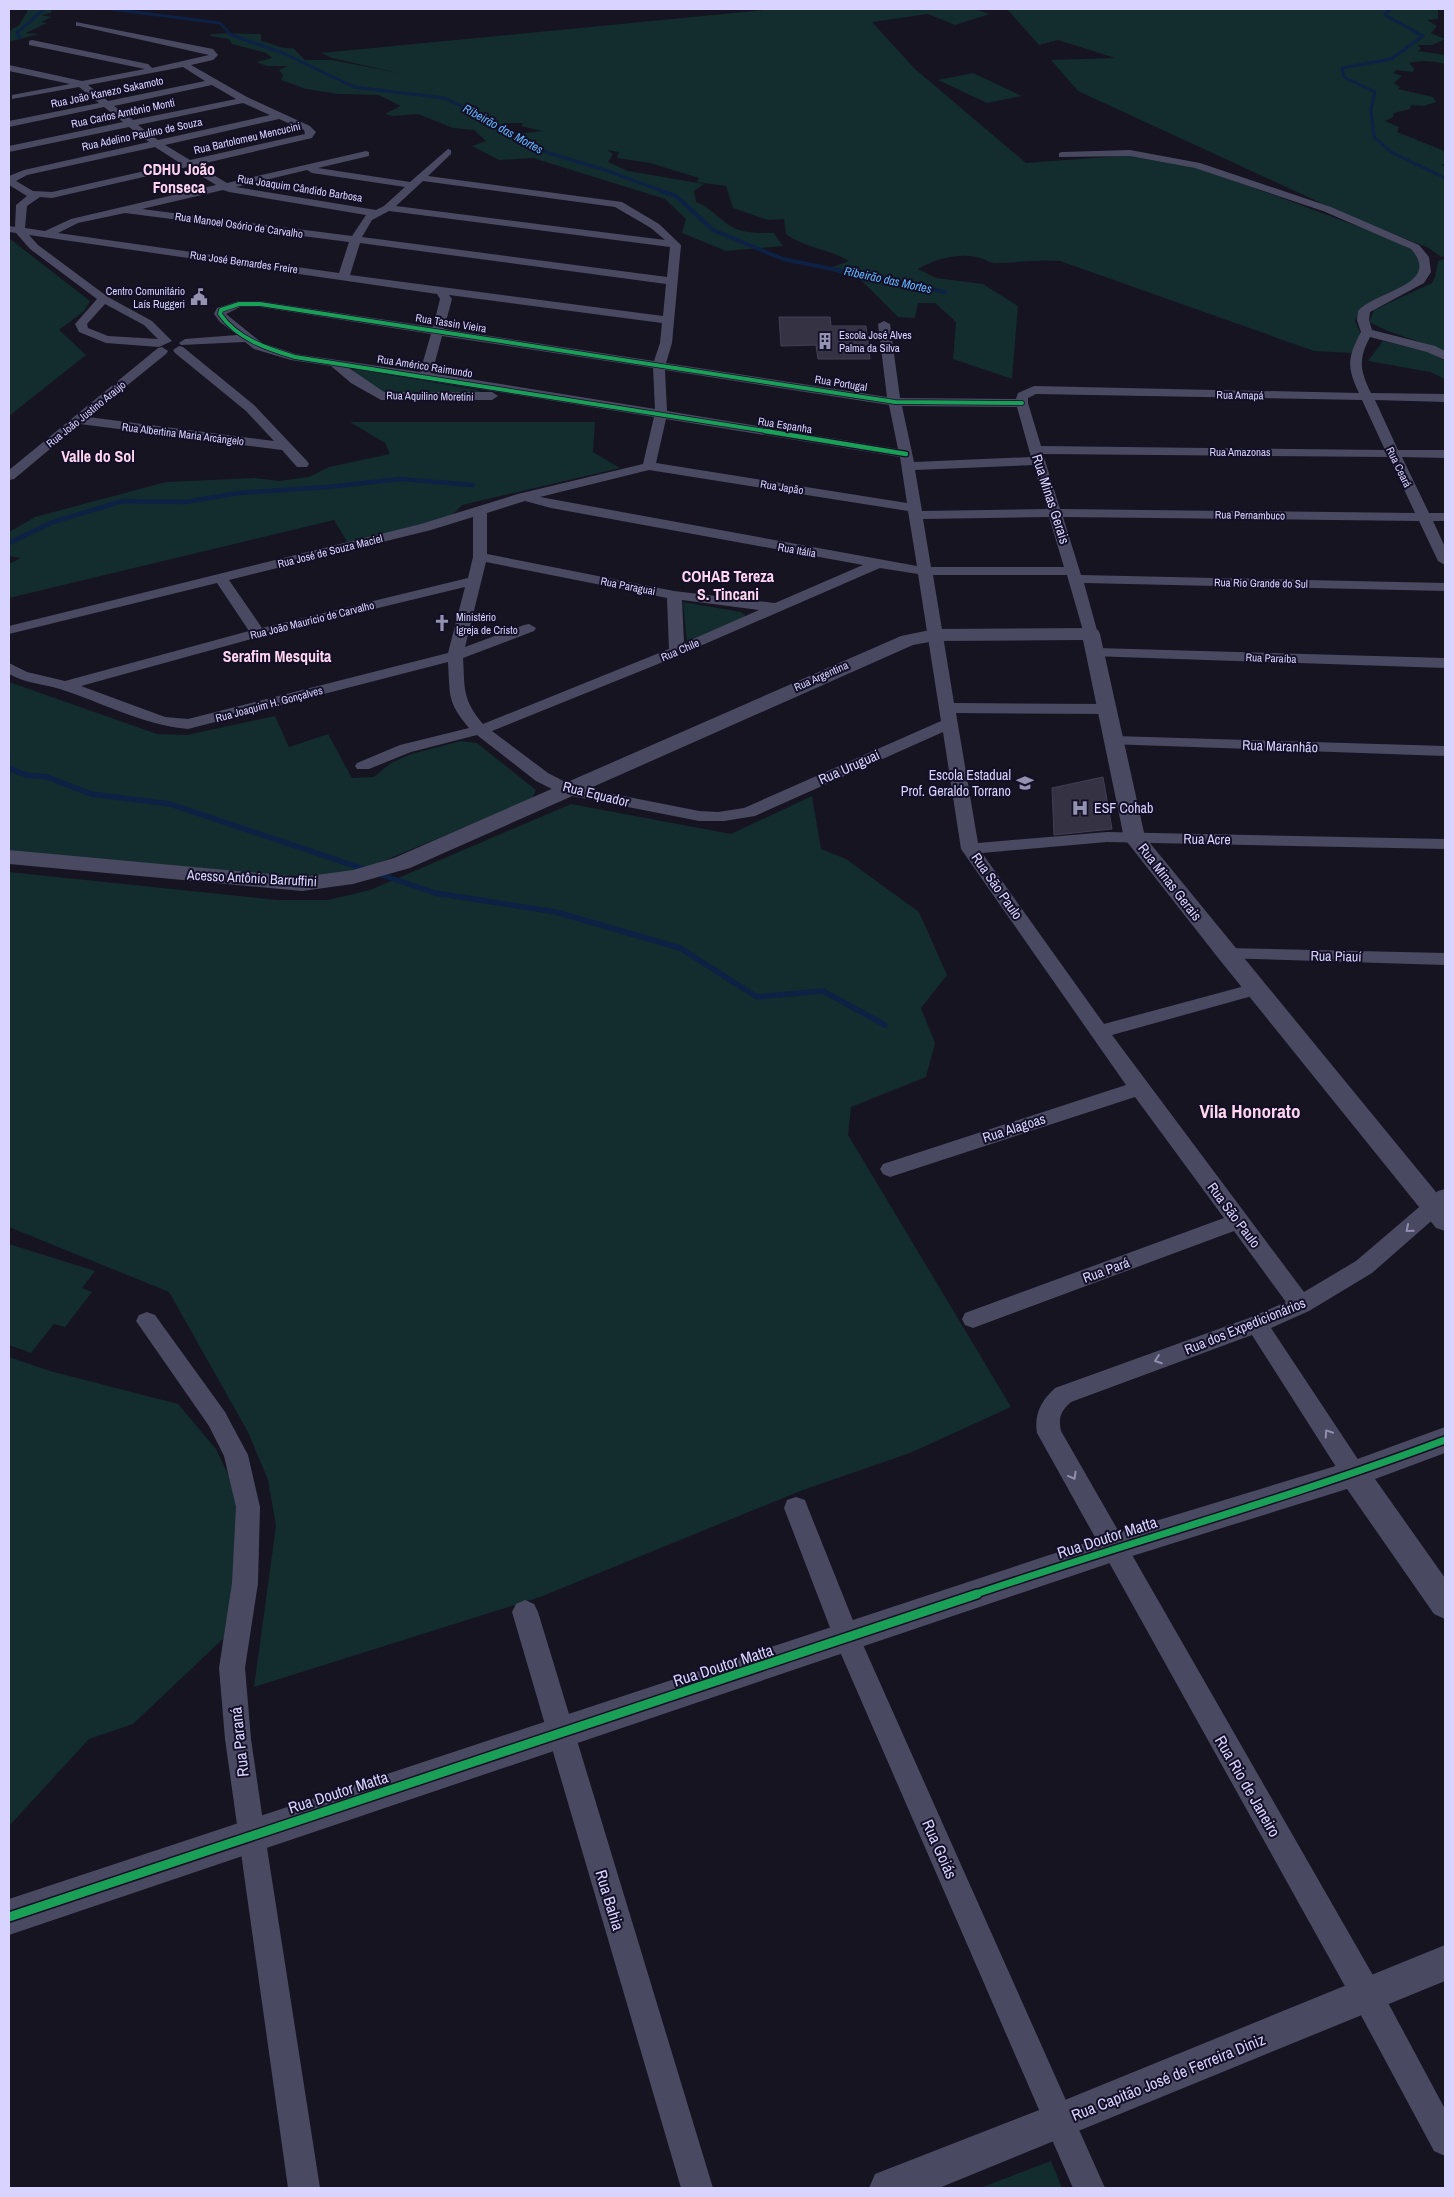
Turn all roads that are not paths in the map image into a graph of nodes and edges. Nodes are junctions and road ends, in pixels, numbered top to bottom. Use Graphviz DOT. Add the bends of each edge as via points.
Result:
graph roads {
  1 [pos="79,24"];
  2 [pos="32,44"];
  3 [pos="184,64"];
  4 [pos="9,68"];
  5 [pos="154,70"];
  6 [pos="210,83"];
  7 [pos="79,84"];
  8 [pos="14,97"];
  9 [pos="243,100"];
  10 [pos="107,104"];
  11 [pos="280,116"];
  12 [pos="131,123"];
  13 [pos="9,124"];
  14 [pos="157,144"];
  15 [pos="9,149"];
  16 [pos="448,152"];
  17 [pos="366,154"];
  18 [pos="1062,155"];
  19 [pos="189,164"];
  20 [pos="300,168"];
  21 [pos="422,178"];
  22 [pos="412,185"];
  23 [pos="222,186"];
  24 [pos="40,196"];
  25 [pos="388,208"];
  26 [pos="122,209"];
  27 [pos="375,213"];
  28 [pos="14,230"];
  29 [pos="47,234"];
  30 [pos="355,241"];
  31 [pos="676,245"];
  32 [pos="344,276"];
  33 [pos="672,281"];
  34 [pos="441,292"];
  35 [pos="104,299"];
  36 [pos="239,304"];
  37 [pos="668,320"];
  38 [pos="884,324"];
  39 [pos="438,331"];
  40 [pos="1367,332"];
  41 [pos="246,338"];
  42 [pos="162,345"];
  43 [pos="182,347"];
  44 [pos="1445,356"];
  45 [pos="335,363"];
  46 [pos="659,366"];
  47 [pos="425,376"];
  48 [pos="536,395"];
  49 [pos="1366,397"];
  50 [pos="1445,398"];
  51 [pos="895,402"];
  52 [pos="1022,403"];
  53 [pos="661,415"];
  54 [pos="79,420"];
  55 [pos="288,447"];
  56 [pos="1393,453"];
  57 [pos="1445,454"];
  58 [pos="1037,456"];
  59 [pos="907,460"];
  60 [pos="302,464"];
  61 [pos="649,466"];
  62 [pos="9,476"];
  63 [pos="523,496"];
  64 [pos="480,511"];
  65 [pos="915,512"];
  66 [pos="1056,513"];
  67 [pos="1423,516"];
  68 [pos="1445,517"];
  69 [pos="480,557"];
  70 [pos="1445,561"];
  71 [pos="878,564"];
  72 [pos="925,571"];
  73 [pos="1075,575"];
  74 [pos="221,578"];
  75 [pos="473,581"];
  76 [pos="1445,587"];
  77 [pos="674,595"];
  78 [pos="776,608"];
  79 [pos="529,628"];
  80 [pos="9,630"];
  81 [pos="258,633"];
  82 [pos="935,636"];
  83 [pos="1094,644"];
  84 [pos="677,651"];
  85 [pos="454,656"];
  86 [pos="1445,663"];
  87 [pos="9,668"];
  88 [pos="65,686"];
  89 [pos="1106,709"];
  90 [pos="948,715"];
  91 [pos="479,730"];
  92 [pos="1114,741"];
  93 [pos="1445,751"];
  94 [pos="364,766"];
  95 [pos="568,790"];
  96 [pos="749,812"];
  97 [pos="1135,838"];
  98 [pos="1445,844"];
  99 [pos="970,849"];
  100 [pos="9,857"];
  101 [pos="1227,954"];
  102 [pos="1445,959"];
  103 [pos="1256,989"];
  104 [pos="1100,1032"];
  105 [pos="1139,1088"];
  106 [pos="890,1169"];
  107 [pos="1442,1209"];
  108 [pos="1239,1221"];
  109 [pos="1301,1305"];
  110 [pos="973,1319"];
  111 [pos="147,1321"];
  112 [pos="1257,1324"];
  113 [pos="1049,1434"];
  114 [pos="1445,1440"];
  115 [pos="1354,1474"];
  116 [pos="796,1508"];
  117 [pos="1113,1548"];
  118 [pos="1445,1604"];
  119 [pos="524,1612"];
  120 [pos="847,1638"];
  121 [pos="560,1734"];
  122 [pos="251,1835"];
  123 [pos="9,1917"];
  124 [pos="1445,1963"];
  125 [pos="1367,1995"];
  126 [pos="1060,2121"];
  127 [pos="1445,2140"];
  128 [pos="304,2188"];
  129 [pos="697,2188"];
  130 [pos="889,2188"];
  131 [pos="1089,2188"];
  1 -- 3 [label="street" via="213,53 210,58"];
  2 -- 5 [label="street"];
  3 -- 5 [label="street"];
  3 -- 6 [label="street"];
  4 -- 7 [label="street"];
  5 -- 7 [label="street"];
  6 -- 9 [label="street"];
  6 -- 10 [label="street, Rua João Kanezo Sakamoto"];
  7 -- 8 [label="street"];
  7 -- 10 [label="street"];
  9 -- 11 [label="street"];
  9 -- 12 [label="street, Rua Carlos Amtônio Monti"];
  10 -- 12 [label="street"];
  10 -- 13 [label="street, Rua João Kanezo Sakamoto"];
  11 -- 14 [label="street, Rua Adelino Paulino de Souza"];
  11 -- 19 [label="street, Rua Bartolomeu Mencucini" via="307,128 309,136"];
  12 -- 14 [label="street"];
  12 -- 15 [label="street, Rua Carlos Amtônio Monti"];
  14 -- 19 [label="street"];
  14 -- 24 [label="street, Rua Adelino Paulino de Souza" via="24,173 11,180 14,185"];
  16 -- 21 [label="street"];
  17 -- 20 [label="street"];
  18 -- 40 [label="street" via="1130,153 1197,165 1327,210 1415,247 1424,257 1425,272 1420,282 1364,311"];
  19 -- 23 [label="street"];
  19 -- 24 [label="street, Rua Bartolomeu Mencucini"];
  20 -- 22 [label="street"];
  20 -- 23 [label="street"];
  21 -- 22 [label="street"];
  21 -- 31 [label="street" via="618,204 655,226"];
  22 -- 25 [label="street"];
  23 -- 26 [label="street"];
  23 -- 27 [label="street, Rua Joaquim Cândido Barbosa" via="254,195"];
  24 -- 28 [label="street" via="22,202"];
  25 -- 27 [label="street"];
  25 -- 31 [label="street"];
  26 -- 29 [label="street" via="74,221"];
  26 -- 30 [label="street, Rua Manoel Osório de Carvalho"];
  27 -- 30 [label="street" via="368,218"];
  28 -- 29 [label="street, Rua José Bernardes Freire"];
  28 -- 35 [label="street"];
  29 -- 32 [label="street, Rua José Bernardes Freire"];
  30 -- 32 [label="street"];
  30 -- 33 [label="street, Rua Manoel Osório de Carvalho"];
  31 -- 33 [label="street"];
  32 -- 34 [label="street, Rua José Bernardes Freire"];
  33 -- 37 [label="street"];
  34 -- 37 [label="street, Rua José Bernardes Freire"];
  34 -- 39 [label="street" via="446,299"];
  35 -- 42 [label="street" via="148,323"];
  35 -- 42 [label="street" via="81,324 83,330 106,339"];
  36 -- 39 [label="street, Rua Tassin Vieira" via="260,304"];
  36 -- 41 [label="street, Rua Américo Raimundo" via="221,310 220,314"];
  37 -- 46 [label="street" via="666,344"];
  38 -- 51 [label="street, Rua São Paulo"];
  39 -- 46 [label="street, Rua Tassin Vieira"];
  39 -- 47 [label="street"];
  40 -- 44 [label="street" via="1431,349"];
  40 -- 49 [label="street, Rua Ceará" via="1357,351 1355,372"];
  41 -- 43 [label="street"];
  41 -- 45 [label="street, Rua Américo Raimundo" via="271,351"];
  42 -- 43 [label="street"];
  42 -- 54 [label="street, Rua João Justino Araújo"];
  43 -- 55 [label="street"];
  45 -- 47 [label="street, Rua Américo Raimundo"];
  45 -- 48 [label="street, Rua Aquilino Moretini" via="381,396"];
  46 -- 51 [label="street, Rua Portugal"];
  46 -- 53 [label="street"];
  47 -- 48 [label="street, Rua Américo Raimundo"];
  48 -- 53 [label="street, Rua Américo Raimundo"];
  49 -- 50 [label="street, Rua Amapá"];
  49 -- 52 [label="street, Rua Amapá" via="1034,390 1022,396"];
  49 -- 56 [label="street, Rua Ceará"];
  51 -- 52 [label="street, Rua Portugal"];
  51 -- 59 [label="street, Rua São Paulo"];
  52 -- 58 [label="street, Rua Minas Gerais"];
  53 -- 59 [label="street, Rua Espanha"];
  53 -- 61 [label="street"];
  54 -- 55 [label="street, Rua Albertina Maria Arcângelo"];
  54 -- 62 [label="street, Rua João Justino Araújo"];
  55 -- 60 [label="street"];
  56 -- 57 [label="street, Rua Amazonas"];
  56 -- 58 [label="street, Rua Amazonas"];
  56 -- 67 [label="street, Rua Ceará"];
  58 -- 59 [label="street, Rua Espanha"];
  58 -- 66 [label="street, Rua Minas Gerais"];
  59 -- 65 [label="street, Rua São Paulo"];
  61 -- 63 [label="street, Rua José de Souza Maciel"];
  61 -- 65 [label="street, Rua Japão"];
  63 -- 64 [label="street, Rua José de Souza Maciel"];
  63 -- 71 [label="street, Rua Itália" via="551,504"];
  64 -- 69 [label="street, Rua Equador"];
  64 -- 74 [label="street, Rua José de Souza Maciel"];
  65 -- 66 [label="street, Rua Japão"];
  65 -- 72 [label="street, Rua São Paulo"];
  66 -- 67 [label="street, Rua Pernambuco"];
  66 -- 73 [label="street, Rua Minas Gerais"];
  67 -- 68 [label="street, Rua Pernambuco"];
  67 -- 70 [label="street, Rua Ceará"];
  69 -- 75 [label="street, Rua Equador"];
  69 -- 77 [label="street, Rua Paraguai"];
  71 -- 72 [label="street, Rua Itália"];
  71 -- 78 [label="street, Rua Chile"];
  72 -- 73 [label="street, Rua Itália"];
  72 -- 82 [label="street, Rua São Paulo"];
  73 -- 76 [label="street, Rua Rio Grande do Sul"];
  73 -- 83 [label="street, Rua Minas Gerais"];
  74 -- 80 [label="street, Rua José de Souza Maciel"];
  74 -- 81 [label="street"];
  75 -- 81 [label="street, Rua João Maurício de Carvalho"];
  75 -- 85 [label="street, Rua Equador"];
  77 -- 78 [label="street, Rua Paraguai"];
  77 -- 84 [label="street"];
  78 -- 84 [label="street, Rua Chile"];
  79 -- 85 [label="street, Rua Joaquim H. Gonçalves"];
  81 -- 88 [label="street, Rua João Maurício de Carvalho"];
  82 -- 83 [label="street, Rua Argentina"];
  82 -- 90 [label="street, Rua São Paulo"];
  82 -- 95 [label="street, Rua Argentina" via="908,640 881,650"];
  83 -- 86 [label="street, Rua Paraíba"];
  83 -- 89 [label="street, Rua Minas Gerais"];
  84 -- 91 [label="street, Rua Chile"];
  85 -- 88 [label="street, Rua Joaquim H. Gonçalves" via="188,724 162,722"];
  85 -- 91 [label="street, Rua Equador" via="462,709"];
  87 -- 88 [label="street, Rua Joaquim H. Gonçalves" via="22,675"];
  89 -- 90 [label="street, Rua Uruguai"];
  89 -- 92 [label="street, Rua Minas Gerais"];
  90 -- 96 [label="street, Rua Uruguai"];
  90 -- 99 [label="street, Rua São Paulo"];
  91 -- 94 [label="street, Rua Chile" via="447,736"];
  91 -- 95 [label="street, Rua Equador" via="542,777"];
  92 -- 93 [label="street, Rua Maranhão"];
  92 -- 97 [label="street, Rua Minas Gerais"];
  95 -- 96 [label="street, Rua Equador" via="698,816 717,818"];
  95 -- 100 [label="street, Acesso Antônio Barruffini" via="402,863 335,882 302,884"];
  97 -- 98 [label="street, Rua Acre"];
  97 -- 99 [label="street, Rua Acre" via="1108,837"];
  97 -- 101 [label="street, Rua Minas Gerais"];
  99 -- 104 [label="street, Rua São Paulo"];
  101 -- 102 [label="street, Rua Piauí"];
  101 -- 103 [label="street, Rua Minas Gerais"];
  103 -- 104 [label="street"];
  103 -- 107 [label="street, Rua Minas Gerais"];
  104 -- 105 [label="street, Rua São Paulo"];
  105 -- 106 [label="street, Rua Alagoas"];
  105 -- 108 [label="street, Rua São Paulo"];
  107 -- 109 [label="street, Rua dos Expedicionários, one-way" via="1364,1267"];
  108 -- 109 [label="street, Rua São Paulo"];
  108 -- 110 [label="street, Rua Pará"];
  109 -- 112 [label="street, Rua dos Expedicionários"];
  111 -- 122 [label="street, Rua Paraná" via="217,1419 236,1456 248,1506 245,1583 232,1668"];
  112 -- 113 [label="street, Rua dos Expedicionários, one-way" via="1063,1395 1050,1406 1046,1419"];
  115 -- 112 [label="street, one-way"];
  113 -- 117 [label="street, Rua Rio de Janeiro, one-way"];
  114 -- 115 [label="street, Rua Doutor Matta"];
  115 -- 117 [label="street, Rua Doutor Matta"];
  115 -- 118 [label="street"];
  116 -- 120 [label="street, Rua Goiás"];
  117 -- 120 [label="street, Rua Doutor Matta"];
  117 -- 125 [label="street, Rua Rio de Janeiro"];
  119 -- 121 [label="street, Rua Bahia"];
  120 -- 121 [label="street, Rua Doutor Matta"];
  120 -- 126 [label="street, Rua Goiás"];
  121 -- 122 [label="street, Rua Doutor Matta"];
  121 -- 129 [label="street, Rua Bahia"];
  122 -- 123 [label="street, Rua Doutor Matta"];
  122 -- 128 [label="street, Rua Paraná"];
  124 -- 125 [label="street, Rua Capitão José de Ferreira Diniz"];
  125 -- 126 [label="street, Rua Capitão José de Ferreira Diniz"];
  125 -- 127 [label="street, Rua Rio de Janeiro"];
  126 -- 130 [label="street, Rua Capitão José de Ferreira Diniz"];
  126 -- 131 [label="street, Rua Goiás"];
}
